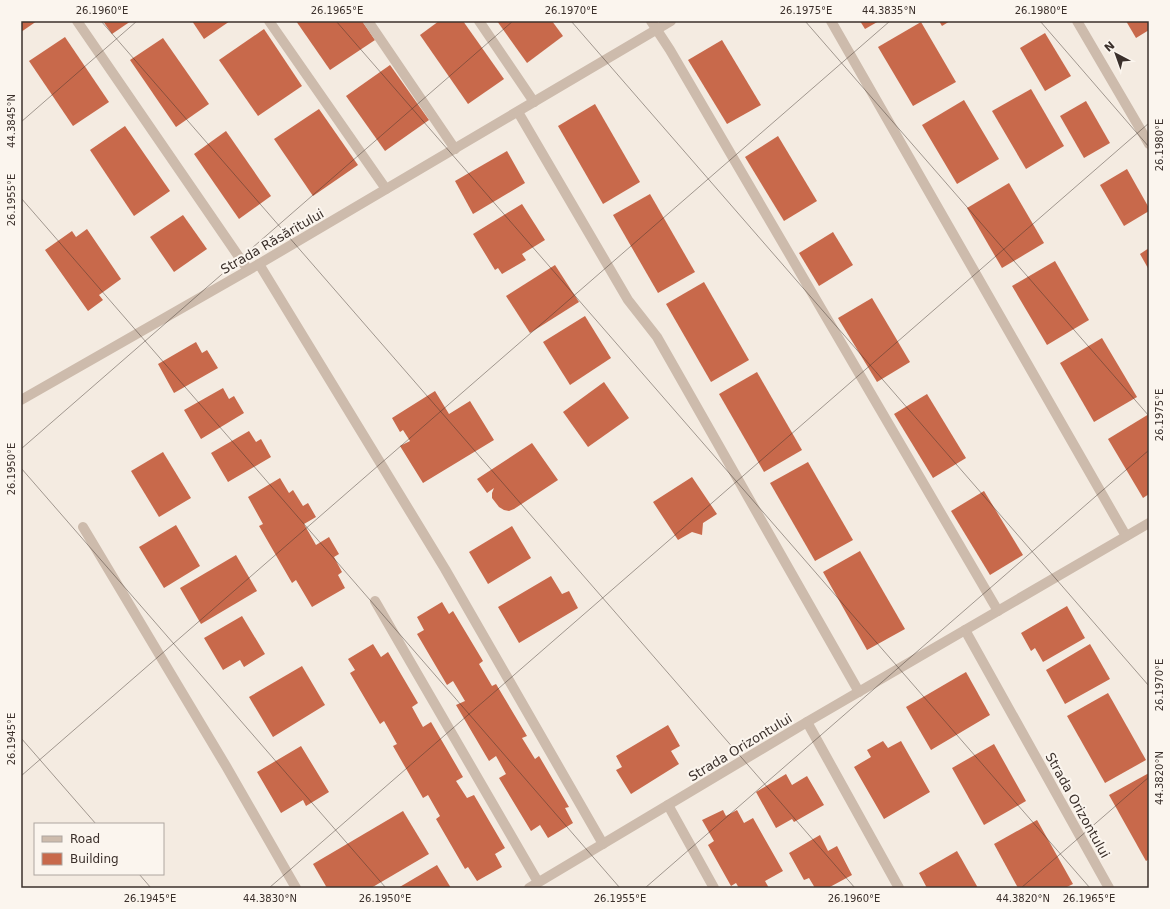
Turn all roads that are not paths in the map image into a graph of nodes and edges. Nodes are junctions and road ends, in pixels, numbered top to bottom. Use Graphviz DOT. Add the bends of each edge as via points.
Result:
graph roads {
  1 [pos="77,21"];
  2 [pos="269,21"];
  3 [pos="368,21"];
  4 [pos="479,21"];
  5 [pos="671,21"];
  6 [pos="831,21"];
  7 [pos="1077,21"];
  8 [pos="654,25"];
  9 [pos="534,102"];
  10 [pos="518,112"];
  11 [pos="1149,144"];
  12 [pos="455,149"];
  13 [pos="386,190"];
  14 [pos="259,264"];
  15 [pos="248,270"];
  16 [pos="21,400"];
  17 [pos="1149,523"];
  18 [pos="83,527"];
  19 [pos="1126,536"];
  20 [pos="375,601"];
  21 [pos="998,610"];
  22 [pos="965,630"];
  23 [pos="859,692"];
  24 [pos="807,722"];
  25 [pos="668,805"];
  26 [pos="603,844"];
  27 [pos="533,885"];
  28 [pos="296,888"];
  29 [pos="714,888"];
  30 [pos="899,888"];
  31 [pos="1109,888"];
  1 -- 15 [label="street"];
  2 -- 13 [label="street"];
  3 -- 12 [label="street"];
  4 -- 9 [label="street"];
  5 -- 8 [label="street, Strada Răsăritului"];
  6 -- 19 [label="street"];
  7 -- 11 [label="street"];
  8 -- 9 [label="street, Strada Răsăritului"];
  8 -- 21 [label="street"];
  9 -- 10 [label="street, Strada Răsăritului"];
  10 -- 12 [label="street, Strada Răsăritului"];
  10 -- 23 [label="street" via="628,300 657,337"];
  12 -- 13 [label="street, Strada Răsăritului"];
  13 -- 14 [label="street, Strada Răsăritului"];
  14 -- 15 [label="street, Strada Răsăritului"];
  14 -- 26 [label="street" via="445,568"];
  15 -- 16 [label="street, Strada Răsăritului"];
  17 -- 19 [label="street, Strada Orizontului"];
  18 -- 28 [label="street"];
  19 -- 21 [label="street, Strada Orizontului"];
  20 -- 27 [label="street"];
  21 -- 22 [label="street, Strada Orizontului"];
  22 -- 23 [label="street, Strada Orizontului"];
  22 -- 31 [label="street, Strada Orizontului"];
  23 -- 24 [label="street, Strada Orizontului"];
  24 -- 25 [label="street, Strada Orizontului"];
  24 -- 30 [label="street"];
  25 -- 26 [label="street, Strada Orizontului"];
  25 -- 29 [label="street"];
  26 -- 27 [label="street, Strada Orizontului"];
}
